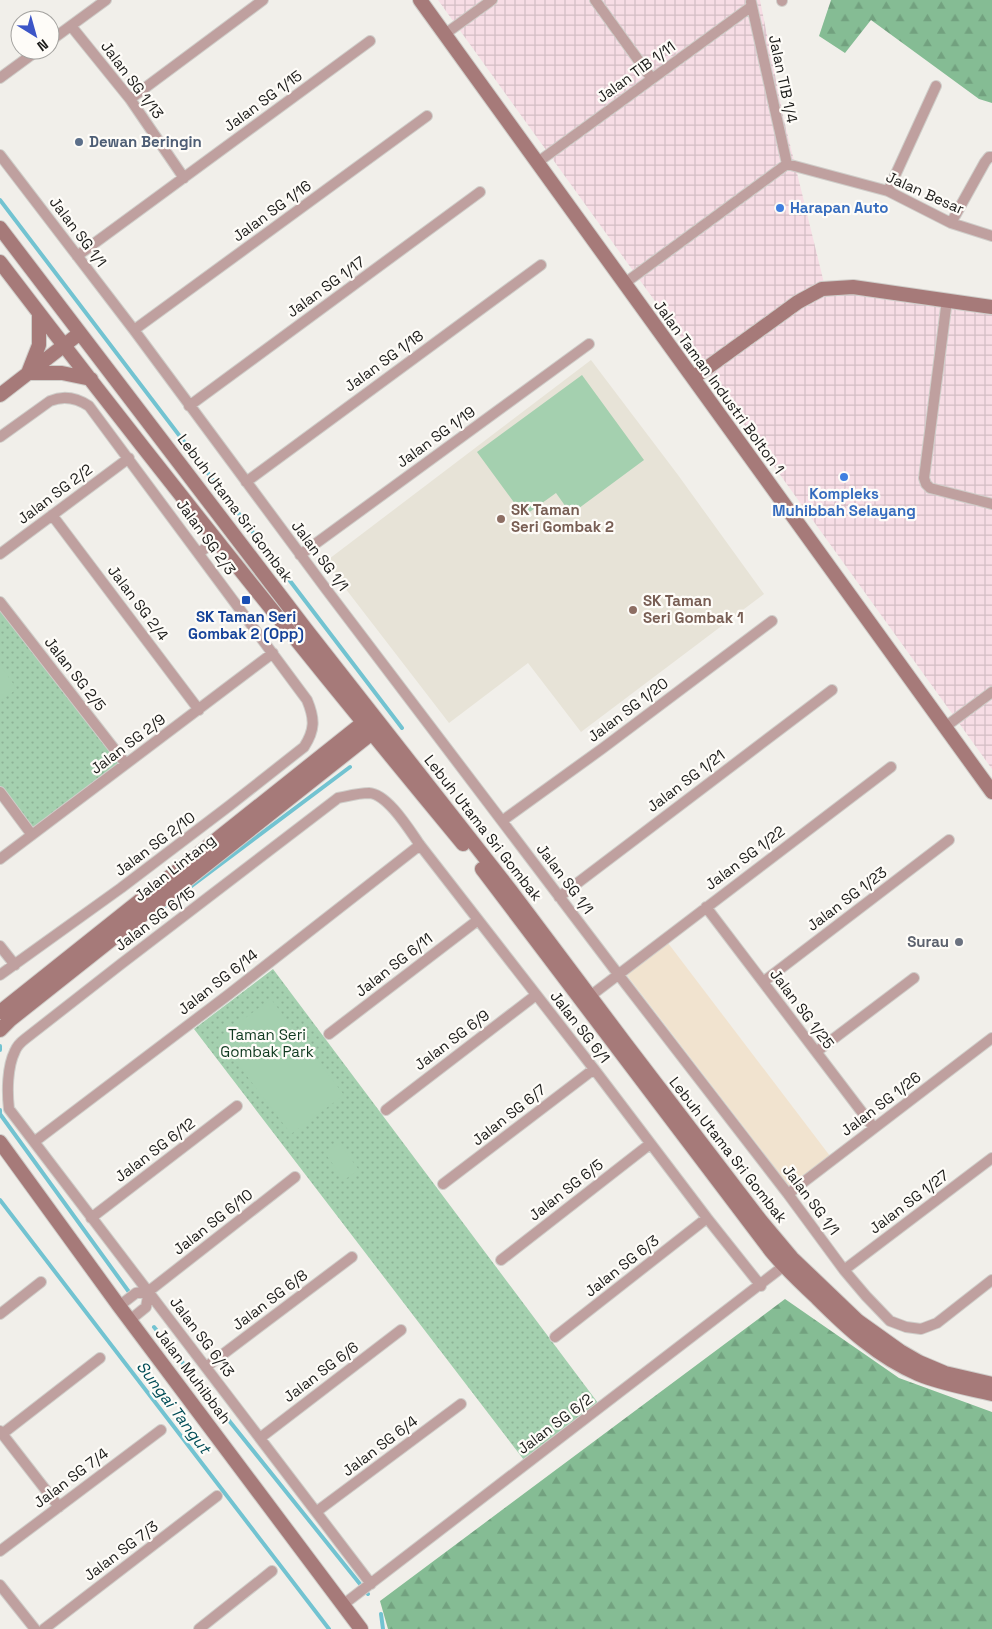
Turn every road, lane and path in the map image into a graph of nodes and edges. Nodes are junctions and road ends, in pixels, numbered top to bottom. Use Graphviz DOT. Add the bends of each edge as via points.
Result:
graph roads {
  1 [pos="106,0"];
  2 [pos="263,0"];
  3 [pos="420,0"];
  4 [pos="492,0"];
  5 [pos="595,0"];
  6 [pos="751,3"];
  7 [pos="71,26"];
  8 [pos="60,34"];
  9 [pos="445,34"];
  10 [pos="370,41"];
  11 [pos="24,60"];
  12 [pos="0,78"];
  13 [pos="652,79"];
  14 [pos="936,86"];
  15 [pos="130,100"];
  16 [pos="427,116"];
  17 [pos="0,155"];
  18 [pos="992,157"];
  19 [pos="538,162"];
  20 [pos="787,164"];
  21 [pos="184,178"];
  22 [pos="888,191"];
  23 [pos="480,192"];
  24 [pos="951,223"];
  25 [pos="0,228"];
  26 [pos="992,236"];
  27 [pos="77,256"];
  28 [pos="0,262"];
  29 [pos="541,265"];
  30 [pos="625,283"];
  31 [pos="947,300"];
  32 [pos="992,308"];
  33 [pos="38,313"];
  34 [pos="134,330"];
  35 [pos="80,333"];
  36 [pos="589,344"];
  37 [pos="63,346"];
  38 [pos="28,373"];
  39 [pos="693,378"];
  40 [pos="91,379"];
  41 [pos="0,395"];
  42 [pos="190,406"];
  43 [pos="0,437"];
  44 [pos="129,458"];
  45 [pos="246,482"];
  46 [pos="992,504"];
  47 [pos="52,515"];
  48 [pos="216,540"];
  49 [pos="199,553"];
  50 [pos="0,554"];
  51 [pos="300,556"];
  52 [pos="0,602"];
  53 [pos="772,621"];
  54 [pos="273,653"];
  55 [pos="832,690"];
  56 [pos="992,692"];
  57 [pos="199,710"];
  58 [pos="313,724"];
  59 [pos="944,727"];
  60 [pos="368,728"];
  61 [pos="126,764"];
  62 [pos="891,767"];
  63 [pos="0,792"];
  64 [pos="992,792"];
  65 [pos="371,793"];
  66 [pos="502,821"];
  67 [pos="32,835"];
  68 [pos="949,840"];
  69 [pos="420,845"];
  70 [pos="0,859"];
  71 [pos="560,897"];
  72 [pos="706,907"];
  73 [pos="478,920"];
  74 [pos="0,946"];
  75 [pos="15,965"];
  76 [pos="618,974"];
  77 [pos="0,975"];
  78 [pos="914,978"];
  79 [pos="762,982"];
  80 [pos="536,995"];
  81 [pos="586,999"];
  82 [pos="0,1012"];
  83 [pos="0,1030"];
  84 [pos="329,1034"];
  85 [pos="992,1038"];
  86 [pos="816,1052"];
  87 [pos="594,1069"];
  88 [pos="237,1106"];
  89 [pos="9,1109"];
  90 [pos="386,1110"];
  91 [pos="874,1128"];
  92 [pos="0,1142"];
  93 [pos="34,1142"];
  94 [pos="650,1144"];
  95 [pos="992,1158"];
  96 [pos="295,1177"];
  97 [pos="443,1184"];
  98 [pos="788,1194"];
  99 [pos="91,1218"];
  100 [pos="707,1218"];
  101 [pos="352,1257"];
  102 [pos="501,1260"];
  103 [pos="789,1263"];
  104 [pos="844,1270"];
  105 [pos="992,1280"];
  106 [pos="41,1282"];
  107 [pos="761,1286"];
  108 [pos="149,1291"];
  109 [pos="119,1306"];
  110 [pos="0,1314"];
  111 [pos="130,1320"];
  112 [pos="401,1330"];
  113 [pos="555,1337"];
  114 [pos="100,1358"];
  115 [pos="206,1368"];
  116 [pos="992,1384"];
  117 [pos="992,1394"];
  118 [pos="461,1404"];
  119 [pos="161,1430"];
  120 [pos="1,1432"];
  121 [pos="260,1438"];
  122 [pos="217,1496"];
  123 [pos="58,1507"];
  124 [pos="316,1512"];
  125 [pos="0,1551"];
  126 [pos="272,1572"];
  127 [pos="370,1584"];
  128 [pos="0,1585"];
  129 [pos="344,1604"];
  130 [pos="35,1629"];
  131 [pos="44,1629"];
  132 [pos="200,1629"];
  133 [pos="362,1629"];
  1 -- 7 [label="street"];
  2 -- 15 [label="street"];
  3 -- 9 [label="street, Jalan Taman Industri Bolton 1"];
  4 -- 9 [label="street"];
  5 -- 13 [label="street"];
  6 -- 13 [label="street, Jalan TIB 1/11"];
  6 -- 20 [label="street, Jalan TIB 1/4"];
  7 -- 8 [label="street"];
  7 -- 15 [label="street, Jalan SG 1/13"];
  9 -- 19 [label="street, Jalan Taman Industri Bolton 1"];
  10 -- 21 [label="street, Jalan SG 1/15"];
  11 -- 12 [label="street"];
  13 -- 19 [label="street, Jalan TIB 1/11"];
  14 -- 22 [label="street"];
  15 -- 21 [label="street, Jalan SG 1/13"];
  16 -- 34 [label="street, Jalan SG 1/16"];
  17 -- 27 [label="street, Jalan SG 1/1"];
  18 -- 24 [label="street" via="985,162"];
  19 -- 30 [label="street, Jalan Taman Industri Bolton 1"];
  20 -- 22 [label="street, Jalan Besar"];
  20 -- 30 [label="street"];
  21 -- 27 [label="street, Jalan SG 1/15"];
  22 -- 24 [label="street, Jalan Besar"];
  23 -- 42 [label="street, Jalan SG 1/17"];
  24 -- 26 [label="street, Jalan Besar"];
  25 -- 35 [label="street, Lebuh Utama Sri Gombak"];
  27 -- 34 [label="street, Jalan SG 1/1"];
  28 -- 33 [label="street, Lebuh Utama Sri Gombak"];
  29 -- 45 [label="street, Jalan SG 1/18"];
  30 -- 39 [label="street, Jalan Taman Industri Bolton 1"];
  31 -- 32 [label="street"];
  31 -- 39 [label="street" via="853,288 822,289 798,302"];
  31 -- 46 [label="street" via="924,478 930,488"];
  33 -- 37 [label="street, Lebuh Utama Sri Gombak"];
  33 -- 38 [label="street" via="39,345"];
  34 -- 42 [label="street, Jalan SG 1/1"];
  35 -- 37 [label="street"];
  35 -- 81 [label="street, Lebuh Utama Sri Gombak" via="511,891"];
  36 -- 51 [label="street, Jalan SG 1/19"];
  37 -- 38 [label="street"];
  37 -- 40 [label="street, Lebuh Utama Sri Gombak"];
  38 -- 40 [label="street" via="56,373"];
  38 -- 41 [label="street"];
  39 -- 59 [label="street, Jalan Taman Industri Bolton 1"];
  40 -- 48 [label="street, Lebuh Utama Sri Gombak"];
  42 -- 45 [label="street, Jalan SG 1/1"];
  43 -- 44 [label="street, Jalan SG 2/3" via="50,401 68,398 89,406"];
  44 -- 47 [label="street, Jalan SG 2/2"];
  44 -- 49 [label="street, Jalan SG 2/3"];
  45 -- 51 [label="street, Jalan SG 1/1"];
  47 -- 50 [label="street, Jalan SG 2/2"];
  47 -- 57 [label="street, Jalan SG 2/4"];
  48 -- 49 [label="street"];
  48 -- 60 [label="street, Lebuh Utama Sri Gombak"];
  49 -- 54 [label="street, Jalan SG 2/3"];
  51 -- 66 [label="street, Jalan SG 1/1"];
  52 -- 61 [label="street, Jalan SG 2/5"];
  53 -- 66 [label="street, Jalan SG 1/20"];
  54 -- 57 [label="street, Jalan SG 2/9"];
  54 -- 58 [label="street, Jalan SG 2/3" via="307,700"];
  55 -- 71 [label="street, Jalan SG 1/21"];
  56 -- 59 [label="street"];
  57 -- 61 [label="street, Jalan SG 2/9"];
  58 -- 75 [label="street, Jalan SG 2/10" via="311,736 304,747"];
  59 -- 64 [label="street, Jalan Taman Industri Bolton 1"];
  60 -- 81 [label="street, Lebuh Utama Sri Gombak"];
  60 -- 82 [label="street, Jalan Lintang"];
  60 -- 83 [label="street, Jalan Lintang"];
  61 -- 67 [label="street, Jalan SG 2/9"];
  62 -- 72 [label="street, Jalan SG 1/22"];
  63 -- 67 [label="street"];
  65 -- 69 [label="street, Jalan SG 6/1" via="382,798 396,812"];
  65 -- 89 [label="street, Jalan SG 6/15" via="338,798 25,1039 15,1050 10,1066"];
  66 -- 71 [label="street, Jalan SG 1/1"];
  67 -- 70 [label="street, Jalan SG 2/9"];
  68 -- 79 [label="street, Jalan SG 1/23"];
  69 -- 73 [label="street, Jalan SG 6/1"];
  69 -- 93 [label="street, Jalan SG 6/14"];
  71 -- 76 [label="street, Jalan SG 1/1"];
  72 -- 76 [label="street, Jalan SG 1/22"];
  72 -- 79 [label="street, Jalan SG 1/25"];
  73 -- 80 [label="street, Jalan SG 6/1"];
  73 -- 84 [label="street, Jalan SG 6/11"];
  74 -- 75 [label="street"];
  75 -- 77 [label="street, Jalan SG 2/10"];
  76 -- 81 [label="street"];
  76 -- 98 [label="street, Jalan SG 1/1"];
  78 -- 86 [label="street"];
  79 -- 86 [label="street, Jalan SG 1/25"];
  80 -- 87 [label="street, Jalan SG 6/1"];
  80 -- 90 [label="street, Jalan SG 6/9"];
  81 -- 103 [label="street, Lebuh Utama Sri Gombak" via="771,1252"];
  85 -- 91 [label="street, Jalan SG 1/26"];
  86 -- 91 [label="street, Jalan SG 1/25"];
  87 -- 94 [label="street, Jalan SG 6/1"];
  87 -- 97 [label="street, Jalan SG 6/7"];
  88 -- 99 [label="street, Jalan SG 6/12"];
  89 -- 93 [label="street, Jalan SG 6/13"];
  91 -- 98 [label="street, Jalan SG 1/26"];
  92 -- 109 [label="street, Jalan Muhibbah"];
  93 -- 99 [label="street, Jalan SG 6/13"];
  94 -- 100 [label="street, Jalan SG 6/1"];
  94 -- 102 [label="street, Jalan SG 6/5"];
  95 -- 104 [label="street, Jalan SG 1/27"];
  96 -- 108 [label="street, Jalan SG 6/10"];
  98 -- 104 [label="street, Jalan SG 1/1"];
  99 -- 108 [label="street, Jalan SG 6/13"];
  100 -- 107 [label="street, Jalan SG 6/1"];
  100 -- 113 [label="street, Jalan SG 6/3"];
  101 -- 115 [label="street, Jalan SG 6/8"];
  103 -- 107 [label="street, Jalan SG 6/2"];
  103 -- 116 [label="street, Lebuh Utama Sri Gombak" via="858,1321 900,1351 945,1373"];
  103 -- 117 [label="street, Lebuh Utama Sri Gombak" via="850,1330 887,1358 947,1384"];
  104 -- 105 [label="street, Jalan SG 1/1" via="890,1321 906,1328 921,1329 937,1323"];
  106 -- 110 [label="street"];
  107 -- 127 [label="street, Jalan SG 6/2"];
  108 -- 109 [label="street, Jalan SG 6/10" via="136,1293"];
  108 -- 111 [label="street, Jalan SG 6/10" via="146,1307"];
  108 -- 115 [label="street, Jalan SG 6/13"];
  109 -- 111 [label="street, Jalan Muhibbah"];
  111 -- 129 [label="street, Jalan Muhibbah"];
  112 -- 121 [label="street, Jalan SG 6/6"];
  114 -- 120 [label="street"];
  115 -- 121 [label="street, Jalan SG 6/13"];
  118 -- 124 [label="street, Jalan SG 6/4"];
  119 -- 123 [label="street, Jalan SG 7/4"];
  120 -- 123 [label="street"];
  121 -- 124 [label="street, Jalan SG 6/13"];
  122 -- 131 [label="street, Jalan SG 7/3"];
  123 -- 125 [label="street, Jalan SG 7/4"];
  124 -- 127 [label="street, Jalan SG 6/13"];
  126 -- 132 [label="street"];
  127 -- 129 [label="street, Jalan SG 6/2"];
  128 -- 130 [label="street"];
  129 -- 133 [label="street, Jalan Muhibbah"];
}
